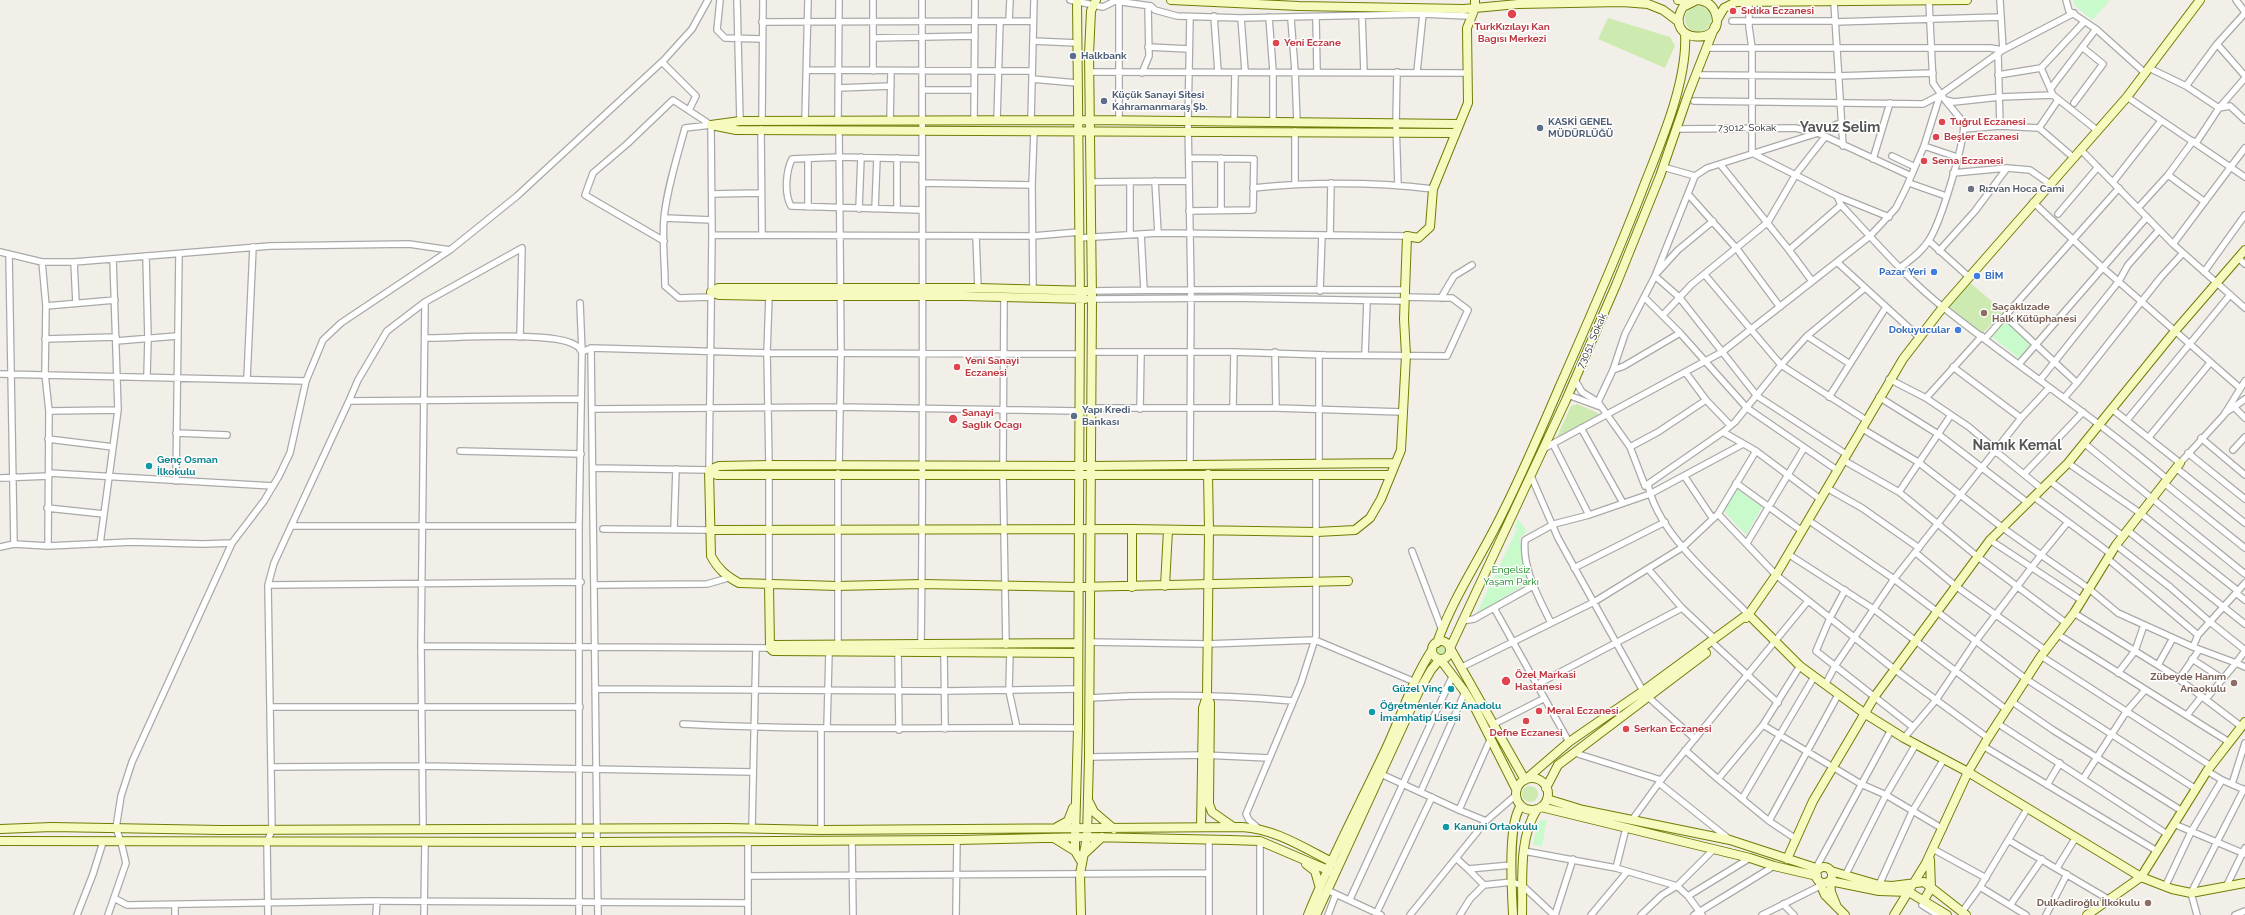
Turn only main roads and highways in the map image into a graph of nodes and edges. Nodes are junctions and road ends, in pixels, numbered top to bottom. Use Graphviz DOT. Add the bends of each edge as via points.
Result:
graph roads {
  1 [pos="1171,0"];
  2 [pos="1460,0"];
  3 [pos="1678,0"];
  4 [pos="1696,0"];
  5 [pos="1966,0"];
  6 [pos="2200,0"];
  7 [pos="1075,1"];
  8 [pos="1095,2"];
  9 [pos="1475,4"];
  10 [pos="1465,12"];
  11 [pos="1679,22"];
  12 [pos="1716,23"];
  13 [pos="1467,28"];
  14 [pos="1685,33"];
  15 [pos="1078,120"];
  16 [pos="1089,120"];
  17 [pos="1459,124"];
  18 [pos="762,125"];
  19 [pos="1078,131"];
  20 [pos="1090,131"];
  21 [pos="1455,133"];
  22 [pos="2245,250"];
  23 [pos="839,291"];
  24 [pos="923,293"];
  25 [pos="1080,295"];
  26 [pos="1092,295"];
  27 [pos="1395,463"];
  28 [pos="2178,465"];
  29 [pos="1078,466"];
  30 [pos="1090,466"];
  31 [pos="838,470"];
  32 [pos="1003,470"];
  33 [pos="1208,474"];
  34 [pos="1079,475"];
  35 [pos="1090,475"];
  36 [pos="1390,475"];
  37 [pos="1090,529"];
  38 [pos="1132,529"];
  39 [pos="709,530"];
  40 [pos="1077,530"];
  41 [pos="1168,530"];
  42 [pos="1209,530"];
  43 [pos="1348,582"];
  44 [pos="769,584"];
  45 [pos="1165,586"];
  46 [pos="1208,586"];
  47 [pos="1078,587"];
  48 [pos="1090,587"];
  49 [pos="1132,587"];
  50 [pos="1748,614"];
  51 [pos="1458,629"];
  52 [pos="1078,643"];
  53 [pos="1435,646"];
  54 [pos="770,648"];
  55 [pos="1450,648"];
  56 [pos="1078,653"];
  57 [pos="1440,659"];
  58 [pos="1462,666"];
  59 [pos="1429,674"];
  60 [pos="1452,674"];
  61 [pos="1645,694"];
  62 [pos="1864,713"];
  63 [pos="2243,725"];
  64 [pos="1207,755"];
  65 [pos="1968,772"];
  66 [pos="1525,780"];
  67 [pos="1546,788"];
  68 [pos="1516,792"];
  69 [pos="1077,796"];
  70 [pos="1547,799"];
  71 [pos="1088,802"];
  72 [pos="1521,806"];
  73 [pos="1539,808"];
  74 [pos="1055,827"];
  75 [pos="1201,827"];
  76 [pos="1232,827"];
  77 [pos="1075,828"];
  78 [pos="0,829"];
  79 [pos="1114,829"];
  80 [pos="1087,833"];
  81 [pos="1075,837"];
  82 [pos="1102,837"];
  83 [pos="1054,838"];
  84 [pos="0,841"];
  85 [pos="1291,841"];
  86 [pos="1338,847"];
  87 [pos="1075,850"];
  88 [pos="1285,851"];
  89 [pos="1932,851"];
  90 [pos="1085,853"];
  91 [pos="1787,859"];
  92 [pos="1081,861"];
  93 [pos="1333,867"];
  94 [pos="1831,871"];
  95 [pos="1818,876"];
  96 [pos="2141,877"];
  97 [pos="1830,881"];
  98 [pos="2245,883"];
  99 [pos="1913,884"];
  100 [pos="1319,885"];
  101 [pos="1931,888"];
  102 [pos="1909,892"];
  103 [pos="1924,900"];
  104 [pos="1837,907"];
  105 [pos="1964,914"];
  106 [pos="2089,914"];
  107 [pos="1081,915"];
  108 [pos="1308,915"];
  109 [pos="1316,915"];
  110 [pos="1513,915"];
  111 [pos="1522,915"];
  112 [pos="1845,915"];
  113 [pos="1894,915"];
  114 [pos="1947,915"];
  1 -- 10 [label="main road"];
  2 -- 10 [label="main road"];
  3 -- 4 [label="main road"];
  4 -- 11 [label="main road" via="1680,12"];
  4 -- 12 [label="main road" via="1714,8"];
  5 -- 12 [label="main road" via="1736,2 1724,8"];
  6 -- 50 [label="main road" via="2127,97 1919,337 1889,379 1776,575"];
  7 -- 15 [label="main road"];
  8 -- 16 [label="main road" via="1091,11"];
  9 -- 10 [label="main road"];
  9 -- 11 [label="main road" via="1648,4 1663,10"];
  9 -- 13 [label="main road"];
  10 -- 13 [label="main road"];
  11 -- 14 [label="main road"];
  12 -- 14 [label="main road" via="1712,31 1702,37"];
  12 -- 51 [label="main road, 73051. Sokak" via="1619,278 1531,476"];
  13 -- 17 [label="main road" via="1468,103"];
  14 -- 53 [label="main road" via="1686,47 1682,74 1630,224 1592,316 1503,513"];
  15 -- 16 [label="main road"];
  15 -- 18 [label="main road" via="805,121"];
  15 -- 19 [label="main road"];
  16 -- 17 [label="main road"];
  16 -- 20 [label="main road"];
  17 -- 21 [label="main road"];
  18 -- 18 [label="main road" via="740,121 711,125 736,130"];
  18 -- 19 [label="main road" via="840,130"];
  19 -- 20 [label="main road"];
  19 -- 25 [label="main road"];
  20 -- 21 [label="main road"];
  20 -- 26 [label="main road"];
  21 -- 27 [label="main road" via="1433,189 1430,227 1418,238 1407,236 1404,296 1406,355 1400,450"];
  22 -- 62 [label="main road" via="2175,331 2085,444 1990,540"];
  23 -- 23 [label="main road" via="769,296 710,294 718,288"];
  23 -- 24 [label="main road"];
  24 -- 25 [label="main road" via="1004,297"];
  24 -- 25 [label="main road" via="978,288 1033,289"];
  25 -- 26 [label="main road"];
  25 -- 29 [label="main road"];
  26 -- 30 [label="main road"];
  27 -- 30 [label="main road"];
  27 -- 36 [label="main road"];
  28 -- 65 [label="main road" via="2116,545 2074,613 2026,679"];
  29 -- 30 [label="main road"];
  29 -- 32 [label="main road"];
  29 -- 34 [label="main road"];
  30 -- 35 [label="main road"];
  31 -- 32 [label="main road" via="923,465"];
  31 -- 32 [label="main road" via="923,475"];
  31 -- 39 [label="main road" via="769,470 717,475 709,470"];
  32 -- 34 [label="main road"];
  33 -- 35 [label="main road"];
  33 -- 36 [label="main road"];
  33 -- 42 [label="main road"];
  34 -- 35 [label="main road"];
  34 -- 40 [label="main road"];
  35 -- 37 [label="main road"];
  36 -- 42 [label="main road" via="1370,518 1361,526 1349,531"];
  37 -- 38 [label="main road"];
  37 -- 40 [label="main road"];
  37 -- 48 [label="main road"];
  38 -- 41 [label="main road"];
  38 -- 49 [label="main road"];
  39 -- 40 [label="main road"];
  39 -- 44 [label="main road" via="711,556 728,578 739,583"];
  40 -- 47 [label="main road"];
  41 -- 42 [label="main road"];
  41 -- 45 [label="main road"];
  42 -- 46 [label="main road"];
  43 -- 46 [label="main road"];
  44 -- 47 [label="main road"];
  44 -- 54 [label="main road"];
  45 -- 46 [label="main road"];
  45 -- 49 [label="main road"];
  46 -- 64 [label="main road" via="1207,696 1210,703"];
  47 -- 48 [label="main road"];
  47 -- 52 [label="main road"];
  48 -- 49 [label="main road"];
  48 -- 71 [label="main road"];
  50 -- 61 [label="main road" via="1743,622"];
  50 -- 62 [label="main road" via="1800,666"];
  51 -- 55 [label="main road, 73051. Sokak"];
  51 -- 58 [label="main road" via="1455,648"];
  52 -- 54 [label="main road" via="774,645"];
  52 -- 56 [label="main road"];
  53 -- 55 [label="main road" via="1445,642"];
  53 -- 57 [label="main road" via="1436,657"];
  53 -- 86 [label="main road" via="1421,666 1384,754"];
  54 -- 56 [label="main road" via="829,652"];
  55 -- 57 [label="main road" via="1448,657"];
  55 -- 58 [label="main road"];
  56 -- 69 [label="main road"];
  57 -- 59 [label="main road"];
  57 -- 60 [label="main road"];
  58 -- 66 [label="main road"];
  59 -- 60 [label="main road" via="1443,668"];
  59 -- 93 [label="main road"];
  60 -- 68 [label="main road" via="1465,692"];
  61 -- 66 [label="main road" via="1569,742"];
  61 -- 67 [label="main road" via="1558,765"];
  62 -- 65 [label="main road" via="1904,738"];
  62 -- 91 [label="main road" via="1813,801"];
  63 -- 96 [label="main road" via="2209,769"];
  64 -- 75 [label="main road"];
  64 -- 76 [label="main road" via="1209,804 1212,812"];
  65 -- 89 [label="main road"];
  65 -- 96 [label="main road"];
  66 -- 67 [label="main road" via="1539,780"];
  66 -- 68 [label="main road"];
  67 -- 70 [label="main road"];
  68 -- 72 [label="main road"];
  69 -- 74 [label="main road" via="1070,819"];
  69 -- 77 [label="main road"];
  70 -- 73 [label="main road"];
  70 -- 91 [label="main road" via="1583,810 1730,840"];
  71 -- 79 [label="main road" via="1094,812"];
  71 -- 80 [label="main road"];
  72 -- 73 [label="main road" via="1528,810"];
  72 -- 110 [label="main road" via="1517,810 1513,839"];
  73 -- 95 [label="main road"];
  73 -- 111 [label="main road" via="1530,820 1524,851"];
  74 -- 77 [label="main road"];
  74 -- 78 [label="main road" via="821,830 272,830 52,827"];
  75 -- 76 [label="main road"];
  75 -- 79 [label="main road"];
  76 -- 85 [label="main road" via="1258,828"];
  77 -- 80 [label="main road"];
  77 -- 81 [label="main road"];
  79 -- 80 [label="main road"];
  80 -- 81 [label="main road"];
  80 -- 82 [label="main road"];
  80 -- 90 [label="main road"];
  81 -- 83 [label="main road"];
  81 -- 87 [label="main road"];
  82 -- 88 [label="main road" via="1260,841"];
  82 -- 90 [label="main road"];
  83 -- 84 [label="main road" via="748,842"];
  83 -- 87 [label="main road"];
  85 -- 86 [label="main road" via="1324,853 1334,852"];
  85 -- 93 [label="main road"];
  86 -- 93 [label="main road"];
  87 -- 92 [label="main road"];
  88 -- 93 [label="main road"];
  88 -- 100 [label="main road" via="1315,871"];
  89 -- 99 [label="main road"];
  89 -- 101 [label="main road" via="1929,870"];
  90 -- 92 [label="main road"];
  91 -- 95 [label="main road"];
  92 -- 107 [label="main road"];
  93 -- 100 [label="main road"];
  93 -- 109 [label="main road" via="1327,890"];
  94 -- 95 [label="main road" via="1826,867"];
  94 -- 97 [label="main road"];
  94 -- 99 [label="main road" via="1879,885"];
  95 -- 97 [label="main road" via="1824,883"];
  95 -- 104 [label="main road"];
  96 -- 98 [label="main road" via="2165,887 2191,893"];
  96 -- 106 [label="main road"];
  97 -- 102 [label="main road" via="1879,891"];
  97 -- 104 [label="main road"];
  99 -- 101 [label="main road" via="1924,882"];
  99 -- 102 [label="main road"];
  100 -- 108 [label="main road"];
  101 -- 103 [label="main road"];
  101 -- 105 [label="main road"];
  102 -- 103 [label="main road"];
  102 -- 113 [label="main road"];
  103 -- 114 [label="main road"];
  104 -- 112 [label="main road"];
}
